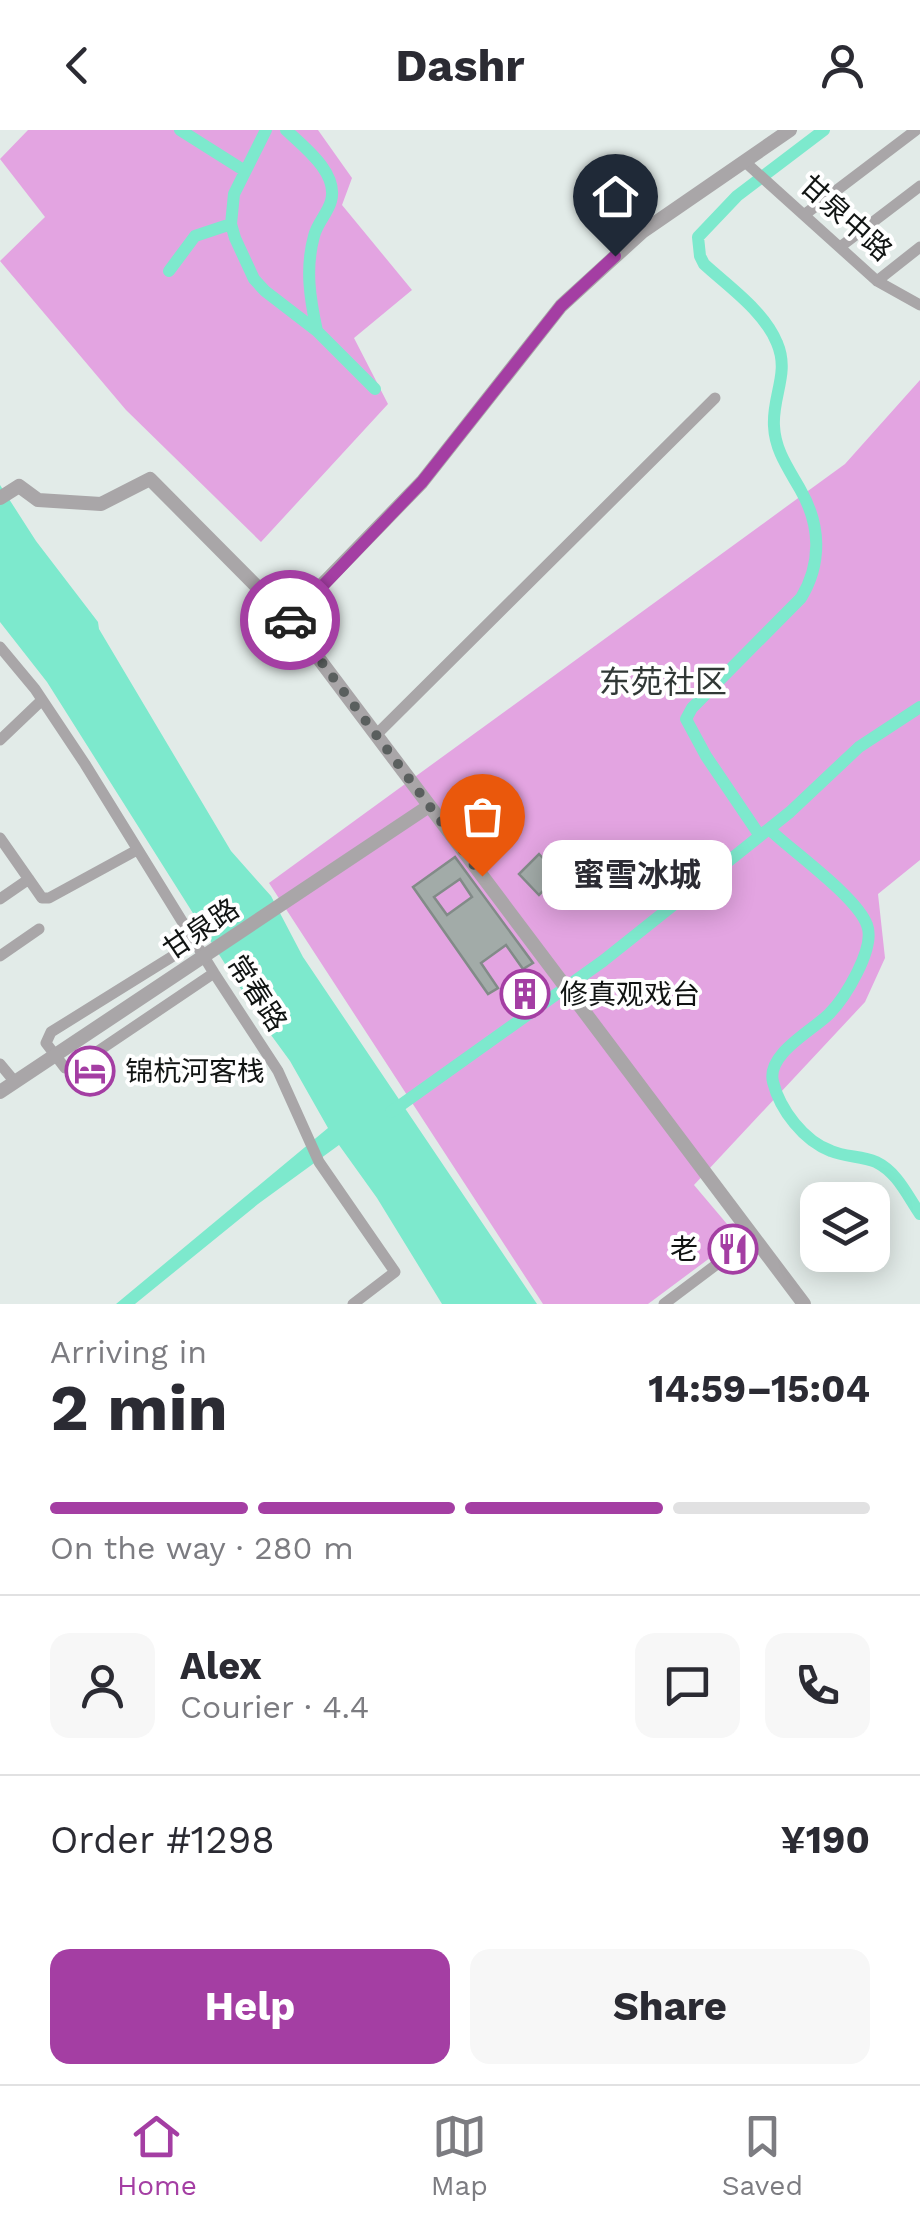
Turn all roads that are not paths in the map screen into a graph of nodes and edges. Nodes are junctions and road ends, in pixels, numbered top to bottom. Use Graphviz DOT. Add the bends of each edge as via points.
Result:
graph roads {
  1 [pos="790,130"];
  2 [pos="916,130"];
  3 [pos="749,165"];
  4 [pos="920,186"];
  5 [pos="804,215"];
  6 [pos="840,247"];
  7 [pos="920,248"];
  8 [pos="877,281"];
  9 [pos="920,306"];
  10 [pos="716,398"];
  11 [pos="0,498"];
  12 [pos="289,619"];
  13 [pos="0,647"];
  14 [pos="42,700"];
  15 [pos="376,735"];
  16 [pos="0,740"];
  17 [pos="429,806"];
  18 [pos="2,847"];
  19 [pos="138,850"];
  20 [pos="29,880"];
  21 [pos="0,899"];
  22 [pos="39,929"];
  23 [pos="194,942"];
  24 [pos="0,956"];
  25 [pos="214,974"];
  26 [pos="54,1058"];
  27 [pos="0,1064"];
  28 [pos="15,1082"];
  29 [pos="0,1092"];
  30 [pos="753,1237"];
  31 [pos="353,1304"];
  32 [pos="664,1304"];
  33 [pos="804,1304"];
  1 -- 3 [label="street"];
  2 -- 5 [label="street"];
  3 -- 5 [label="street, 甘泉中路"];
  3 -- 12 [label="street" via="642,232 561,306 422,482"];
  4 -- 6 [label="street"];
  5 -- 6 [label="street, 甘泉中路"];
  6 -- 8 [label="street, 甘泉中路"];
  7 -- 8 [label="street"];
  8 -- 9 [label="street, 甘泉中路"];
  10 -- 15 [label="street"];
  11 -- 12 [label="street" via="19,486 38,500 101,504 150,479"];
  12 -- 15 [label="street"];
  13 -- 14 [label="street, 常春路"];
  14 -- 16 [label="street"];
  14 -- 19 [label="street, 常春路"];
  15 -- 17 [label="street"];
  17 -- 26 [label="street, 甘泉路"];
  17 -- 30 [label="street"];
  18 -- 20 [label="street"];
  19 -- 20 [label="street" via="49,898"];
  19 -- 23 [label="street, 常春路"];
  20 -- 21 [label="street"];
  22 -- 24 [label="street"];
  23 -- 25 [label="street, 常春路"];
  23 -- 26 [label="street" via="51,1032 46,1043"];
  25 -- 26 [label="street" via="79,1064 65,1068"];
  25 -- 31 [label="street, 常春路" via="278,1071 319,1162 395,1272"];
  26 -- 28 [label="street, 甘泉路"];
  27 -- 28 [label="street"];
  28 -- 29 [label="street, 甘泉路"];
  30 -- 32 [label="street"];
  30 -- 33 [label="street"];
}
